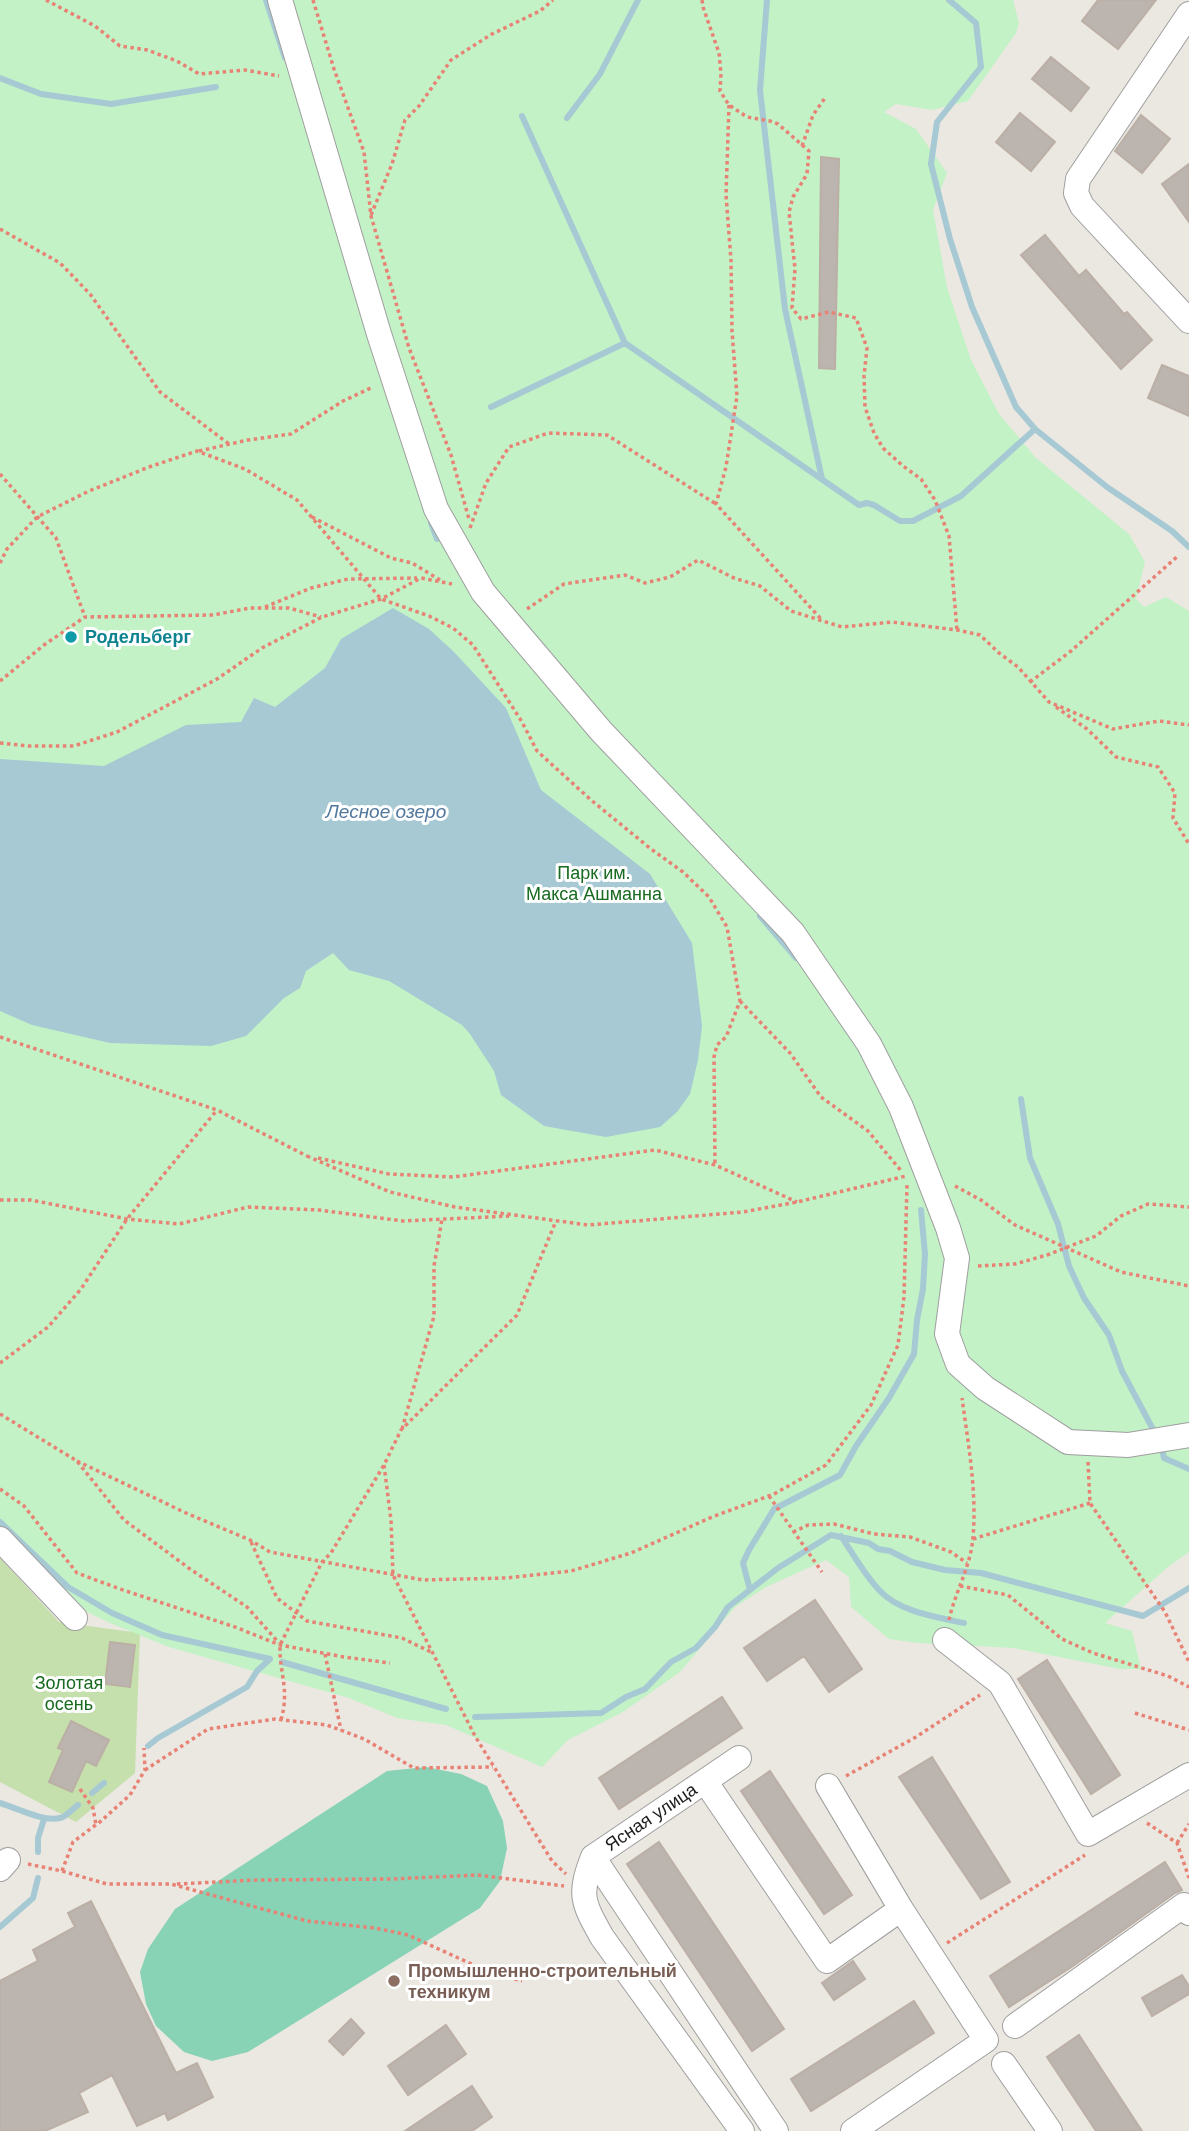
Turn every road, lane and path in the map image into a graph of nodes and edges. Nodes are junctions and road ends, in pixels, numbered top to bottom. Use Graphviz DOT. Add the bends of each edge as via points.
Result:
graph roads {
  1 [pos="46,0"];
  2 [pos="280,0"];
  3 [pos="313,0"];
  4 [pos="553,0"];
  5 [pos="702,0"];
  6 [pos="1189,14"];
  7 [pos="279,76"];
  8 [pos="825,98"];
  9 [pos="729,105"];
  10 [pos="802,146"];
  11 [pos="370,216"];
  12 [pos="368,228"];
  13 [pos="0,229"];
  14 [pos="1189,321"];
  15 [pos="394,378"];
  16 [pos="229,444"];
  17 [pos="197,452"];
  18 [pos="0,474"];
  19 [pos="716,504"];
  20 [pos="37,517"];
  21 [pos="311,517"];
  22 [pos="471,527"];
  23 [pos="461,552"];
  24 [pos="1179,555"];
  25 [pos="0,563"];
  26 [pos="421,578"];
  27 [pos="364,579"];
  28 [pos="442,581"];
  29 [pos="484,592"];
  30 [pos="381,599"];
  31 [pos="263,608"];
  32 [pos="522,612"];
  33 [pos="85,617"];
  34 [pos="322,617"];
  35 [pos="822,620"];
  36 [pos="957,630"];
  37 [pos="0,681"];
  38 [pos="1030,682"];
  39 [pos="1049,702"];
  40 [pos="1189,725"];
  41 [pos="0,743"];
  42 [pos="1189,844"];
  43 [pos="740,1001"];
  44 [pos="0,1037"];
  45 [pos="216,1110"];
  46 [pos="307,1156"];
  47 [pos="715,1165"];
  48 [pos="913,1174"];
  49 [pos="0,1200"];
  50 [pos="797,1202"];
  51 [pos="1189,1207"];
  52 [pos="522,1216"];
  53 [pos="127,1219"];
  54 [pos="442,1219"];
  55 [pos="556,1221"];
  56 [pos="1066,1248"];
  57 [pos="957,1258"];
  58 [pos="1189,1286"];
  59 [pos="0,1363"];
  60 [pos="958,1364"];
  61 [pos="0,1413"];
  62 [pos="401,1430"];
  63 [pos="1171,1438"];
  64 [pos="1087,1443"];
  65 [pos="77,1461"];
  66 [pos="384,1465"];
  67 [pos="0,1489"];
  68 [pos="769,1496"];
  69 [pos="1090,1503"];
  70 [pos="793,1532"];
  71 [pos="0,1539"];
  72 [pos="973,1539"];
  73 [pos="250,1540"];
  74 [pos="322,1562"];
  75 [pos="967,1563"];
  76 [pos="822,1572"];
  77 [pos="393,1574"];
  78 [pos="961,1584"];
  79 [pos="296,1612"];
  80 [pos="950,1616"];
  81 [pos="75,1618"];
  82 [pos="945,1640"];
  83 [pos="280,1645"];
  84 [pos="433,1653"];
  85 [pos="325,1654"];
  86 [pos="1189,1662"];
  87 [pos="390,1663"];
  88 [pos="1000,1683"];
  89 [pos="1189,1687"];
  90 [pos="1135,1713"];
  91 [pos="281,1720"];
  92 [pos="1189,1730"];
  93 [pos="341,1731"];
  94 [pos="144,1748"];
  95 [pos="739,1758"];
  96 [pos="493,1767"];
  97 [pos="145,1770"];
  98 [pos="1189,1774"];
  99 [pos="705,1781"];
  100 [pos="828,1786"];
  101 [pos="80,1789"];
  102 [pos="1139,1812"];
  103 [pos="1189,1824"];
  104 [pos="96,1825"];
  105 [pos="1177,1843"];
  106 [pos="1094,1849"];
  107 [pos="593,1857"];
  108 [pos="4,1865"];
  109 [pos="62,1871"];
  110 [pos="1189,1878"];
  111 [pos="172,1884"];
  112 [pos="583,1890"];
  113 [pos="901,1909"];
  114 [pos="1189,1913"];
  115 [pos="930,1954"];
  116 [pos="522,1981"];
  117 [pos="1015,2026"];
  118 [pos="1004,2064"];
  119 [pos="742,2131"];
  120 [pos="776,2131"];
  121 [pos="853,2131"];
  122 [pos="1050,2131"];
  1 -- 7 [label="path" via="95,26 120,46 167,57 199,74 245,70"];
  2 -- 15 [label="street"];
  3 -- 11 [label="path" via="364,152"];
  4 -- 11 [label="path" via="451,60 405,120"];
  5 -- 9 [label="path" via="719,53 720,91"];
  6 -- 14 [label="street" via="1078,179 1076,193 1082,206"];
  8 -- 10 [label="path"];
  9 -- 10 [label="path" via="747,117 778,124"];
  9 -- 19 [label="path" via="726,195 737,396"];
  10 -- 36 [label="path" via="809,151 807,174 789,212 795,269 792,308 801,319 829,312 856,318 867,348 865,407 874,433 903,467 920,479 935,500 949,536"];
  11 -- 12 [label="path"];
  11 -- 22 [label="path" via="409,348 452,454"];
  13 -- 16 [label="path" via="60,263 90,294 160,392"];
  15 -- 16 [label="path" via="343,401 291,433"];
  15 -- 23 [label="street" via="436,509"];
  16 -- 17 [label="path"];
  17 -- 20 [label="path" via="89,491"];
  17 -- 21 [label="path" via="245,469 296,500"];
  18 -- 20 [label="path"];
  19 -- 22 [label="path" via="607,435 548,433 509,447 486,483"];
  19 -- 35 [label="path"];
  20 -- 25 [label="path"];
  20 -- 33 [label="path" via="56,538"];
  21 -- 27 [label="path"];
  21 -- 28 [label="path"];
  22 -- 23 [label="path"];
  23 -- 29 [label="street"];
  24 -- 38 [label="path"];
  26 -- 27 [label="path"];
  26 -- 28 [label="path"];
  26 -- 30 [label="path"];
  27 -- 30 [label="path"];
  27 -- 31 [label="path" via="311,588"];
  28 -- 29 [label="path"];
  29 -- 48 [label="street" via="601,731 793,933 869,1044 901,1107"];
  30 -- 34 [label="path"];
  30 -- 43 [label="path" via="429,616 473,645 537,751 709,897 727,927"];
  31 -- 33 [label="path" via="213,615"];
  31 -- 34 [label="path" via="289,608"];
  32 -- 35 [label="path" via="564,584 625,575 645,583 670,577 698,561 760,586 791,611"];
  33 -- 37 [label="path"];
  34 -- 41 [label="path" via="262,648 217,680 117,732 74,746"];
  35 -- 36 [label="path" via="842,626 892,622"];
  36 -- 38 [label="path" via="980,635"];
  38 -- 39 [label="path"];
  39 -- 40 [label="path" via="1113,729 1159,721"];
  39 -- 42 [label="path" via="1116,757 1157,767 1175,793 1173,818"];
  43 -- 47 [label="path" via="714,1057"];
  43 -- 48 [label="path" via="790,1053 821,1097 868,1131"];
  44 -- 45 [label="path"];
  45 -- 46 [label="path"];
  45 -- 53 [label="path"];
  46 -- 47 [label="path" via="389,1174 453,1177 655,1150"];
  46 -- 52 [label="path" via="390,1192"];
  47 -- 50 [label="path"];
  48 -- 50 [label="path"];
  48 -- 56 [label="path" via="981,1200 1015,1225"];
  48 -- 57 [label="street" via="948,1228"];
  48 -- 68 [label="path" via="898,1345 871,1405 826,1465"];
  49 -- 53 [label="path" via="31,1200"];
  50 -- 55 [label="path" via="743,1212 589,1225"];
  51 -- 56 [label="path" via="1148,1205"];
  52 -- 54 [label="path"];
  52 -- 55 [label="path"];
  53 -- 54 [label="path" via="178,1224 248,1207 403,1221"];
  53 -- 59 [label="path" via="81,1289 48,1327"];
  54 -- 62 [label="path" via="434,1266 434,1316"];
  55 -- 62 [label="path" via="517,1315"];
  56 -- 57 [label="path" via="1015,1264 974,1266"];
  56 -- 58 [label="path" via="1121,1272"];
  57 -- 60 [label="street" via="947,1334"];
  60 -- 64 [label="street" via="1047,1430 1068,1442"];
  60 -- 72 [label="path" via="973,1476"];
  61 -- 65 [label="path"];
  62 -- 66 [label="path"];
  63 -- 64 [label="street" via="1128,1445"];
  64 -- 69 [label="path"];
  65 -- 73 [label="path"];
  65 -- 83 [label="path" via="124,1521 247,1607"];
  66 -- 74 [label="path"];
  66 -- 77 [label="path"];
  67 -- 83 [label="path" via="24,1506 77,1573"];
  68 -- 70 [label="path"];
  68 -- 77 [label="path" via="631,1553 571,1571 423,1580"];
  69 -- 72 [label="path"];
  69 -- 86 [label="path" via="1165,1612"];
  70 -- 75 [label="path" via="808,1525 834,1524 910,1537"];
  70 -- 76 [label="path"];
  71 -- 81 [label="street"];
  72 -- 75 [label="path"];
  73 -- 74 [label="path" via="270,1552"];
  73 -- 79 [label="path" via="277,1598"];
  74 -- 77 [label="path"];
  74 -- 79 [label="path"];
  75 -- 78 [label="path"];
  77 -- 84 [label="path"];
  78 -- 80 [label="path"];
  78 -- 89 [label="path" via="1008,1595 1062,1639"];
  79 -- 83 [label="path"];
  79 -- 84 [label="path" via="307,1621 402,1638"];
  82 -- 88 [label="street"];
  83 -- 85 [label="path"];
  83 -- 91 [label="path" via="286,1689"];
  84 -- 96 [label="path"];
  85 -- 87 [label="path"];
  85 -- 93 [label="path"];
  88 -- 100 [label="path"];
  88 -- 102 [label="street" via="1088,1834"];
  90 -- 92 [label="path"];
  91 -- 93 [label="path"];
  91 -- 97 [label="path" via="208,1729"];
  93 -- 96 [label="path" via="414,1768"];
  94 -- 97 [label="path"];
  95 -- 99 [label="street, Ясная улица"];
  96 -- 112 [label="path" via="552,1861"];
  97 -- 104 [label="path" via="130,1795"];
  98 -- 102 [label="street"];
  99 -- 107 [label="street, Ясная улица"];
  99 -- 113 [label="street" via="827,1961"];
  100 -- 113 [label="street"];
  101 -- 104 [label="path" via="93,1808"];
  102 -- 105 [label="path"];
  103 -- 105 [label="path"];
  104 -- 109 [label="path" via="73,1842"];
  105 -- 110 [label="path"];
  106 -- 115 [label="path"];
  107 -- 112 [label="street"];
  107 -- 120 [label="street, Ясная улица"];
  108 -- 109 [label="path"];
  109 -- 111 [label="path" via="107,1884"];
  111 -- 112 [label="path" via="478,1875"];
  111 -- 116 [label="path" via="307,1921 408,1935 489,1972"];
  112 -- 119 [label="street" via="588,1912 602,1937"];
  113 -- 115 [label="street"];
  114 -- 117 [label="street" via="1184,1905"];
  115 -- 121 [label="street" via="986,2040"];
  118 -- 122 [label="street"];
}
